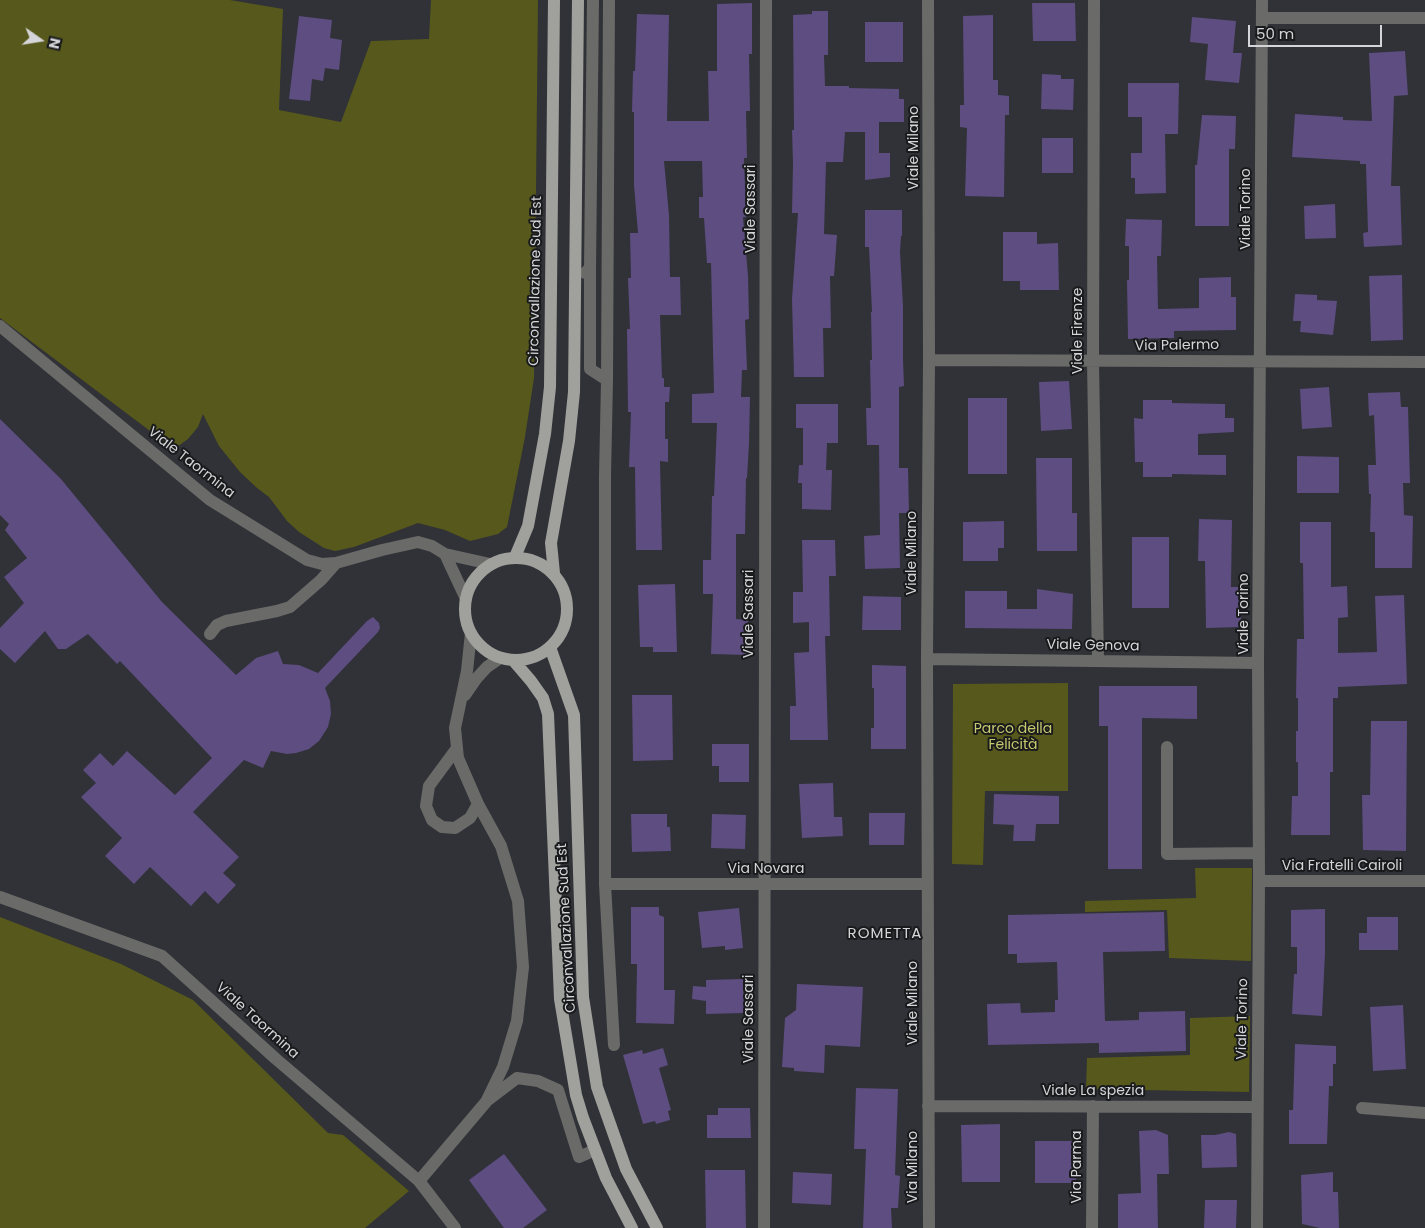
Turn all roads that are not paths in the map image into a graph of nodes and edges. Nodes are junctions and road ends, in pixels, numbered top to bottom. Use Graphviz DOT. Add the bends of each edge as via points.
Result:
graph roads {
  1 [pos="554,0"];
  2 [pos="578,0"];
  3 [pos="593,0"];
  4 [pos="609,0"];
  5 [pos="766,0"];
  6 [pos="928,0"];
  7 [pos="1094,0"];
  8 [pos="1262,0"];
  9 [pos="1262,18"];
  10 [pos="1425,18"];
  11 [pos="590,268"];
  12 [pos="575,281"];
  13 [pos="0,326"];
  14 [pos="929,360"];
  15 [pos="1260,360"];
  16 [pos="1093,362"];
  17 [pos="1425,362"];
  18 [pos="607,380"];
  19 [pos="445,554"];
  20 [pos="515,557"];
  21 [pos="336,563"];
  22 [pos="490,564"];
  23 [pos="554,573"];
  24 [pos="466,599"];
  25 [pos="471,633"];
  26 [pos="210,634"];
  27 [pos="550,647"];
  28 [pos="506,659"];
  29 [pos="927,659"];
  30 [pos="1098,661"];
  31 [pos="1258,663"];
  32 [pos="462,699"];
  33 [pos="1167,747"];
  34 [pos="457,748"];
  35 [pos="478,804"];
  36 [pos="1259,853"];
  37 [pos="1260,881"];
  38 [pos="1425,881"];
  39 [pos="604,884"];
  40 [pos="763,884"];
  41 [pos="927,884"];
  42 [pos="0,897"];
  43 [pos="614,1045"];
  44 [pos="486,1102"];
  45 [pos="928,1106"];
  46 [pos="1093,1106"];
  47 [pos="1258,1107"];
  48 [pos="1362,1108"];
  49 [pos="1425,1113"];
  50 [pos="595,1150"];
  51 [pos="419,1181"];
  52 [pos="455,1228"];
  53 [pos="632,1228"];
  54 [pos="657,1228"];
  55 [pos="764,1228"];
  56 [pos="929,1228"];
  57 [pos="1092,1228"];
  58 [pos="1258,1228"];
  1 -- 20 [label="main road, Circonvallazione Sud Est" via="550,387 546,434 528,526"];
  2 -- 12 [label="main road"];
  3 -- 11 [label="street"];
  4 -- 18 [label="street"];
  5 -- 40 [label="street, Viale Sassari"];
  6 -- 14 [label="street, Viale Milano"];
  7 -- 16 [label="street, Viale Firenze"];
  8 -- 9 [label="street, Viale Torino"];
  9 -- 10 [label="street"];
  9 -- 15 [label="street, Viale Torino"];
  11 -- 12 [label="street"];
  11 -- 18 [label="street" via="590,370"];
  12 -- 23 [label="main road" via="574,392 551,543"];
  13 -- 21 [label="street, Viale Taormina" via="210,500 307,560"];
  14 -- 16 [label="street, Via Palermo"];
  14 -- 29 [label="street, Viale Milano"];
  15 -- 16 [label="street, Via Palermo"];
  15 -- 17 [label="street, Via Palermo"];
  15 -- 31 [label="street, Viale Torino"];
  16 -- 30 [label="street, Viale Firenze"];
  18 -- 39 [label="street"];
  19 -- 21 [label="street, Viale Taormina" via="418,542"];
  19 -- 22 [label="street, Viale Taormina"];
  19 -- 24 [label="street"];
  20 -- 22 [label="main road, Circonvallazione Sud Est"];
  20 -- 23 [label="main road, Circonvallazione Sud Est" via="543,564"];
  21 -- 26 [label="street" via="290,607 226,621"];
  22 -- 24 [label="main road, Circonvallazione Sud Est" via="474,579"];
  23 -- 27 [label="main road" via="564,591 568,611 562,631"];
  24 -- 25 [label="main road, Circonvallazione Sud Est" via="465,610"];
  25 -- 28 [label="main road, Circonvallazione Sud Est" via="488,652"];
  25 -- 32 [label="street"];
  27 -- 28 [label="main road" via="533,657"];
  27 -- 54 [label="main road, Circonvallazione Sud Est" via="574,715 583,997 597,1087 626,1169"];
  28 -- 32 [label="street" via="481,673"];
  28 -- 50 [label="main road, Circonvallazione Sud Est" via="531,681 543,698 548,714 560,999 576,1095"];
  29 -- 30 [label="street, Viale Genova"];
  29 -- 41 [label="street, Viale Milano"];
  30 -- 31 [label="street, Viale Genova"];
  31 -- 36 [label="street, Viale Torino"];
  32 -- 34 [label="street" via="455,728"];
  33 -- 36 [label="street" via="1167,854"];
  34 -- 35 [label="street" via="458,758"];
  34 -- 35 [label="street" via="429,786 426,806 432,820 442,827 456,828 470,818"];
  35 -- 44 [label="street" via="500,846 518,902 523,967 517,1021 503,1067"];
  36 -- 37 [label="street, Viale Torino"];
  37 -- 38 [label="street, Via Fratelli Cairoli"];
  37 -- 47 [label="street, Viale Torino"];
  39 -- 40 [label="street, Via Novara"];
  39 -- 43 [label="street"];
  40 -- 41 [label="street, Via Novara"];
  40 -- 55 [label="street, Viale Sassari"];
  41 -- 45 [label="street, Viale Milano"];
  42 -- 51 [label="street, Viale Taormina" via="162,956 276,1060"];
  44 -- 50 [label="street" via="517,1078 538,1081 558,1090 579,1157"];
  44 -- 51 [label="street"];
  45 -- 46 [label="street, Viale La spezia"];
  45 -- 56 [label="street, Via Milano"];
  46 -- 47 [label="street, Viale La spezia"];
  46 -- 57 [label="street, Via Parma"];
  47 -- 58 [label="street, Viale Torino"];
  48 -- 49 [label="street"];
  50 -- 53 [label="main road, Circonvallazione Sud Est"];
  51 -- 52 [label="street, Viale Taormina"];
}
